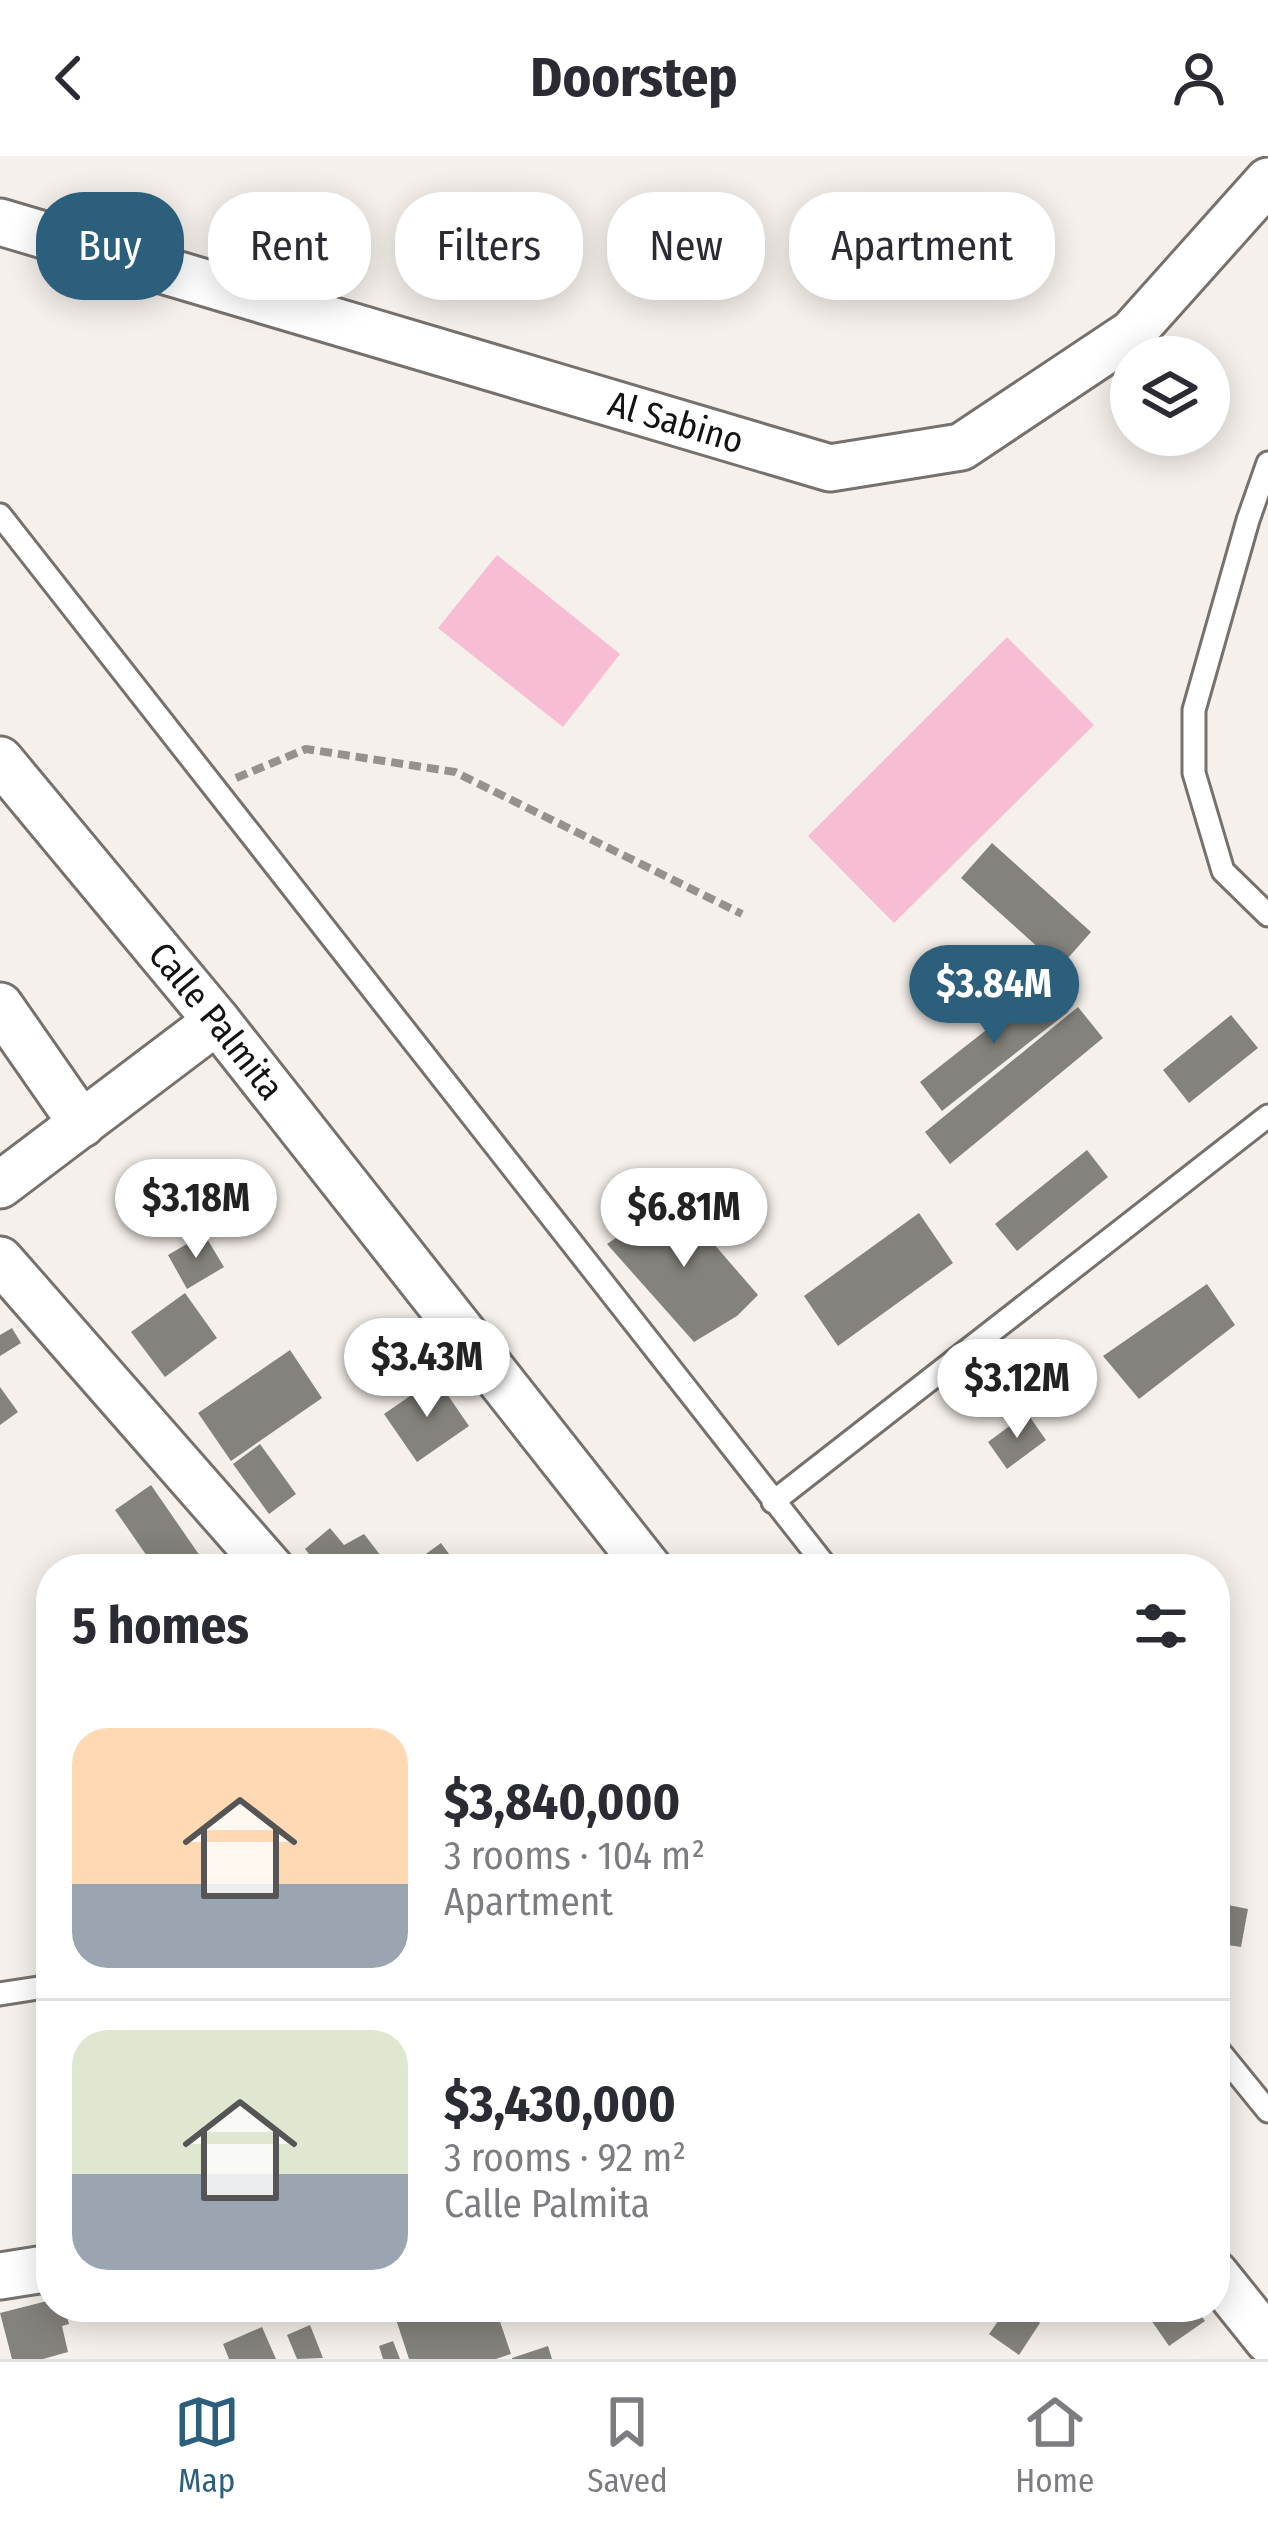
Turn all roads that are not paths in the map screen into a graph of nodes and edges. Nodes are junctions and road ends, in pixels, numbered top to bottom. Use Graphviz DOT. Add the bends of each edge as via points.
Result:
graph roads {
  1 [pos="1268,181"];
  2 [pos="0,222"];
  3 [pos="1268,463"];
  4 [pos="0,515"];
  5 [pos="0,760"];
  6 [pos="1268,915"];
  7 [pos="0,1006"];
  8 [pos="217,1021"];
  9 [pos="1268,1116"];
  10 [pos="82,1124"];
  11 [pos="0,1185"];
  12 [pos="0,1260"];
  13 [pos="773,1502"];
  14 [pos="258,1554"];
  15 [pos="637,1554"];
  16 [pos="816,1554"];
  17 [pos="36,1988"];
  18 [pos="0,1994"];
  19 [pos="1230,2064"];
  20 [pos="1268,2111"];
  21 [pos="36,2270"];
  22 [pos="0,2276"];
  23 [pos="1230,2293"];
  24 [pos="1268,2340"];
  1 -- 2 [label="street, Al Sabino" via="1132,333 961,447 830,468"];
  3 -- 6 [label="lane" via="1193,710 1194,772 1223,871"];
  4 -- 13 [label="lane"];
  5 -- 8 [label="street, Calle Palmita"];
  7 -- 10 [label="street"];
  8 -- 10 [label="street"];
  8 -- 15 [label="street, Calle Palmita"];
  9 -- 13 [label="lane"];
  10 -- 11 [label="street"];
  12 -- 14 [label="street"];
  13 -- 16 [label="lane"];
  17 -- 18 [label="lane"];
  19 -- 20 [label="lane"];
  21 -- 22 [label="street"];
  23 -- 24 [label="street"];
}
